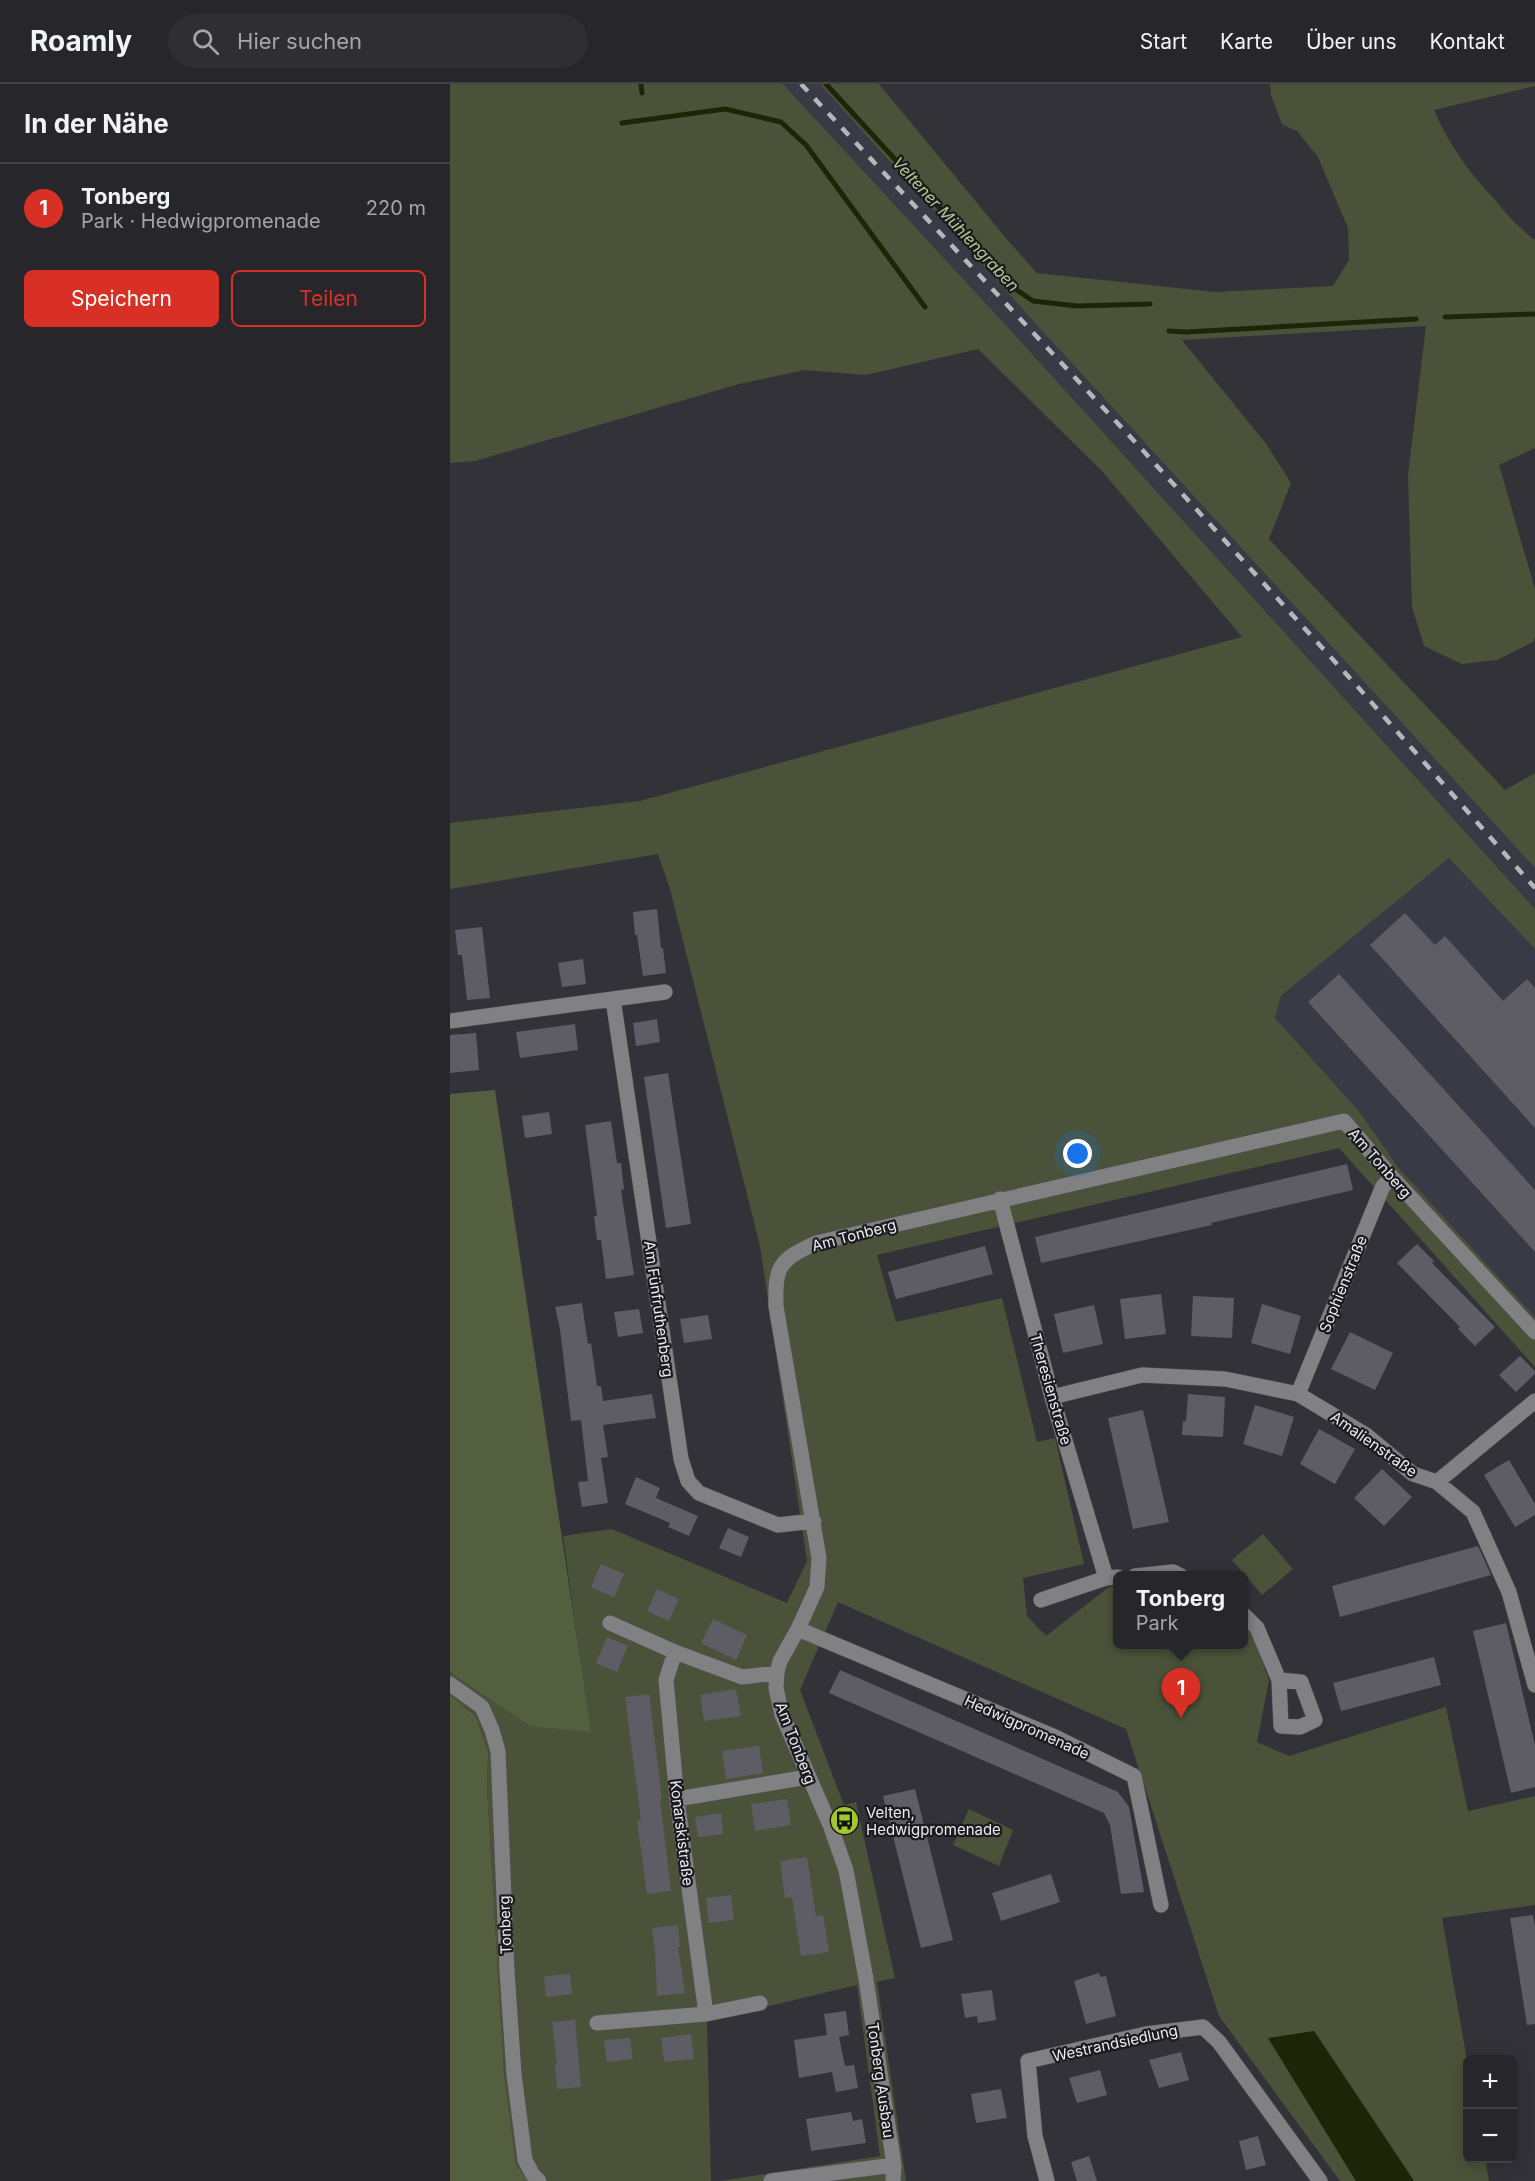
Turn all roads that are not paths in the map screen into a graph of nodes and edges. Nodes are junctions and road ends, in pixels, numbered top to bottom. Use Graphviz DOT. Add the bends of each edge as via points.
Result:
graph roads {
  1 [pos="665,992"];
  2 [pos="613,999"];
  3 [pos="450,1021"];
  4 [pos="1392,1177"];
  5 [pos="1000,1199"];
  6 [pos="1535,1332"];
  7 [pos="1298,1394"];
  8 [pos="1052,1397"];
  9 [pos="1535,1401"];
  10 [pos="1437,1482"];
  11 [pos="814,1521"];
  12 [pos="1112,1577"];
  13 [pos="1041,1600"];
  14 [pos="1248,1619"];
  15 [pos="610,1623"];
  16 [pos="798,1629"];
  17 [pos="675,1652"];
  18 [pos="777,1673"];
  19 [pos="1279,1680"];
  20 [pos="450,1684"];
  21 [pos="1535,1685"];
  22 [pos="808,1777"];
  23 [pos="677,1799"];
  24 [pos="1161,1905"];
  25 [pos="866,1979"];
  26 [pos="760,2003"];
  27 [pos="706,2014"];
  28 [pos="597,2023"];
  29 [pos="894,2165"];
  30 [pos="539,2181"];
  31 [pos="771,2181"];
  32 [pos="893,2181"];
  33 [pos="1047,2181"];
  34 [pos="1320,2181"];
  1 -- 2 [label="street"];
  2 -- 3 [label="street"];
  2 -- 11 [label="street, Am Fünfruthenberg" via="681,1459 688,1481 699,1492 777,1526"];
  4 -- 5 [label="street, Am Tonberg" via="1344,1121"];
  4 -- 6 [label="street, Am Tonberg"];
  4 -- 7 [label="street, Sophienstraße" via="1383,1186"];
  5 -- 8 [label="street, Theresienstraße"];
  5 -- 11 [label="street, Am Tonberg" via="816,1243 796,1252 780,1267 776,1306"];
  7 -- 8 [label="street, Amalienstraße" via="1225,1380 1142,1376"];
  7 -- 10 [label="street, Amalienstraße" via="1366,1435 1413,1474"];
  8 -- 12 [label="street, Theresienstraße"];
  9 -- 10 [label="street"];
  10 -- 21 [label="street, Amalienstraße" via="1473,1512 1509,1592"];
  11 -- 16 [label="street, Am Tonberg" via="819,1558 817,1587"];
  12 -- 13 [label="street"];
  14 -- 19 [label="street" via="1257,1628"];
  15 -- 17 [label="street"];
  16 -- 18 [label="street, Am Tonberg"];
  16 -- 24 [label="street, Hedwigpromenade" via="1055,1737 1134,1776"];
  17 -- 18 [label="street" via="742,1677"];
  17 -- 23 [label="street, Konarskistraße" via="666,1680"];
  18 -- 22 [label="street, Am Tonberg" via="782,1715"];
  20 -- 30 [label="street, Tonberg" via="482,1707 498,1751 514,2074 525,2160"];
  22 -- 23 [label="street"];
  22 -- 25 [label="street, Am Tonberg" via="846,1870"];
  23 -- 27 [label="street, Konarskistraße"];
  25 -- 29 [label="street, Tonberg Ausbau"];
  26 -- 27 [label="street"];
  27 -- 28 [label="street"];
  29 -- 31 [label="street"];
  29 -- 32 [label="street, Tonberg Ausbau"];
  33 -- 34 [label="street, Westrandsiedlung" via="1035,2136 1028,2061 1146,2034 1203,2027 1219,2042"];
}
